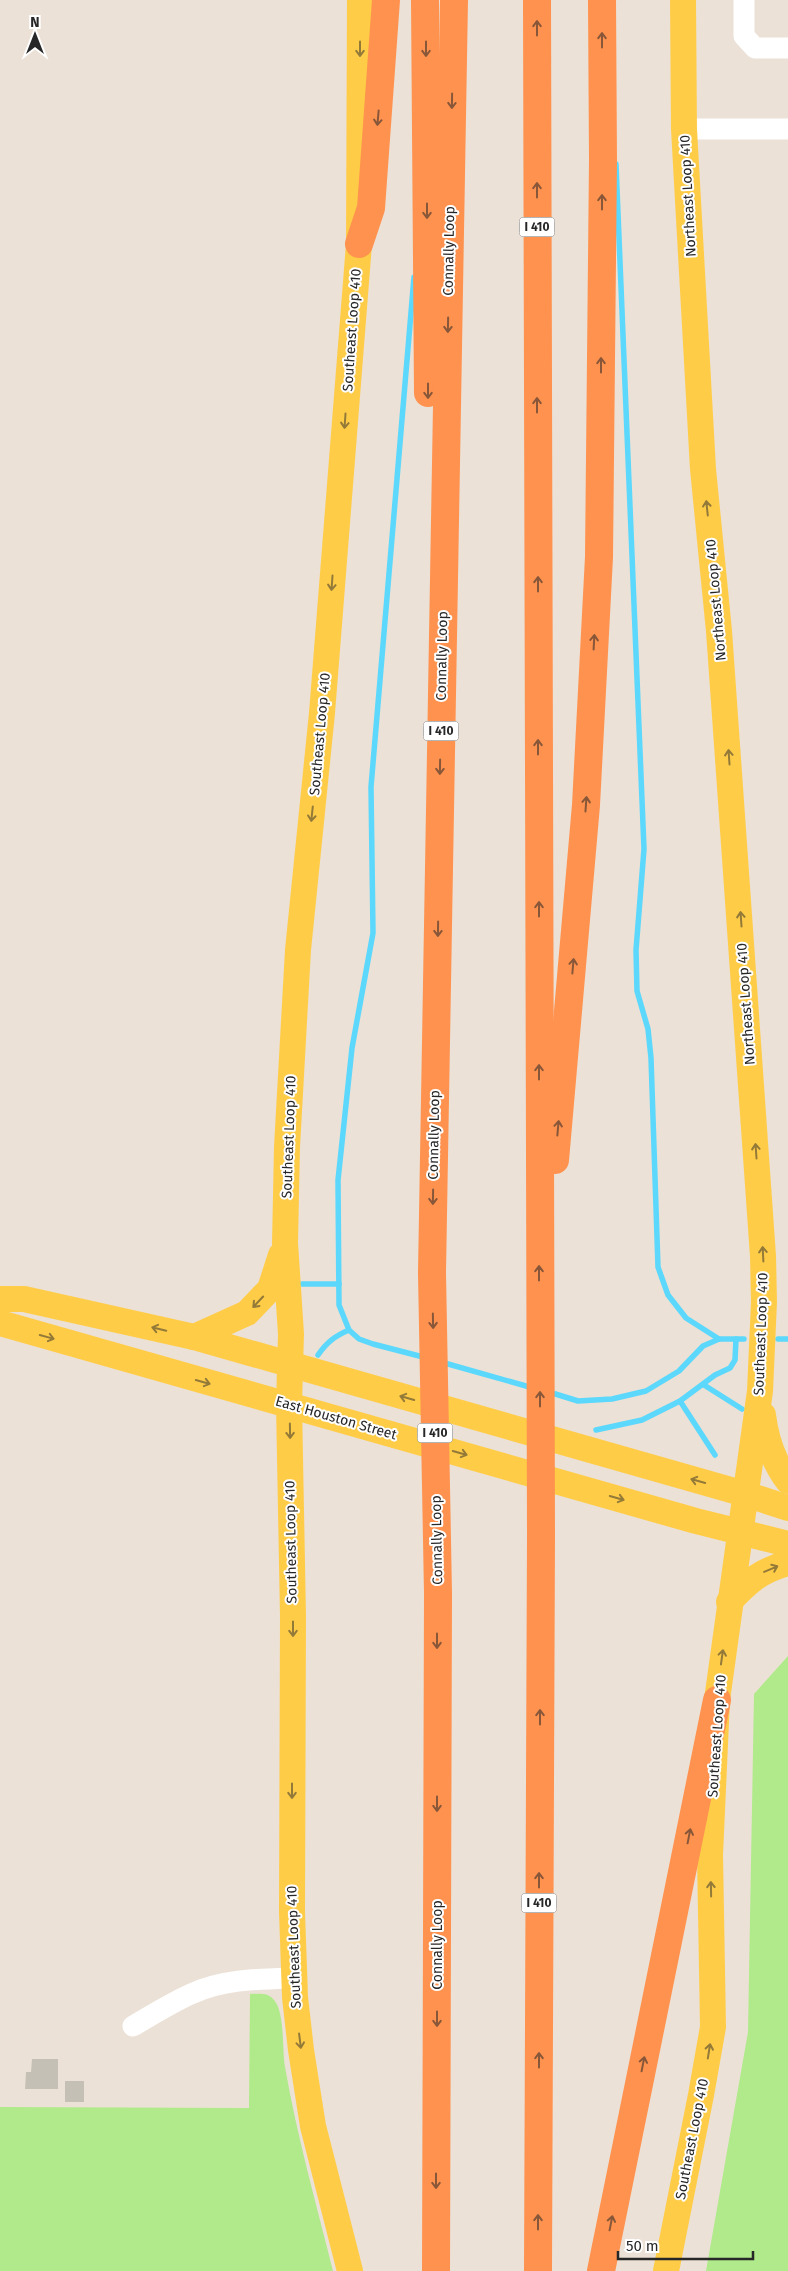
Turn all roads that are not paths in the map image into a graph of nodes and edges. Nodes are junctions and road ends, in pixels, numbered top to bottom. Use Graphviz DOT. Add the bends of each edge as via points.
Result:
graph roads {
  1 [pos="360,0"];
  2 [pos="386,0"];
  3 [pos="425,0"];
  4 [pos="454,0"];
  5 [pos="536,0"];
  6 [pos="602,0"];
  7 [pos="683,0"];
  8 [pos="744,0"];
  9 [pos="788,48"];
  10 [pos="684,129"];
  11 [pos="788,129"];
  12 [pos="359,244"];
  13 [pos="443,619"];
  14 [pos="540,1191"];
  15 [pos="759,1200"];
  16 [pos="285,1243"];
  17 [pos="0,1299"];
  18 [pos="0,1323"];
  19 [pos="194,1337"];
  20 [pos="291,1365"];
  21 [pos="760,1391"];
  22 [pos="289,1404"];
  23 [pos="788,1482"];
  24 [pos="745,1494"];
  25 [pos="788,1508"];
  26 [pos="739,1533"];
  27 [pos="788,1544"];
  28 [pos="788,1563"];
  29 [pos="730,1602"];
  30 [pos="717,1700"];
  31 [pos="294,1978"];
  32 [pos="133,2026"];
  33 [pos="350,2271"];
  34 [pos="436,2271"];
  35 [pos="538,2271"];
  36 [pos="601,2271"];
  37 [pos="666,2271"];
  1 -- 12 [label="main road, Southeast Loop 410, one-way"];
  2 -- 12 [label="highway, one-way" via="370,208"];
  3 -- 13 [label="highway, one-way" via="429,491"];
  4 -- 13 [label="highway, Connally Loop / I 410, one-way"];
  14 -- 5 [label="highway, I 410, one-way"];
  14 -- 6 [label="highway, one-way" via="555,1159 585,825 599,557"];
  7 -- 10 [label="main road, Northeast Loop 410"];
  8 -- 9 [label="street" via="744,36 755,48"];
  10 -- 11 [label="street"];
  15 -- 10 [label="main road, Northeast Loop 410, one-way" via="720,631 703,469"];
  12 -- 16 [label="main road, Southeast Loop 410, one-way" via="322,713 298,950"];
  13 -- 34 [label="highway, Connally Loop / I 410, one-way" via="432,1273 438,1593"];
  35 -- 14 [label="highway, I 410, one-way"];
  21 -- 15 [label="main road, Southeast Loop 410, one-way" via="764,1302"];
  16 -- 19 [label="main road, one-way" via="270,1289 248,1313"];
  16 -- 20 [label="main road, Southeast Loop 410"];
  19 -- 17 [label="main road, one-way" via="24,1299"];
  18 -- 22 [label="main road, East Houston Street, one-way"];
  19 -- 20 [label="main road"];
  20 -- 22 [label="main road, Southeast Loop 410"];
  24 -- 20 [label="main road, one-way"];
  21 -- 23 [label="main road" via="766,1440"];
  21 -- 24 [label="main road, Southeast Loop 410"];
  22 -- 26 [label="main road, East Houston Street, one-way"];
  22 -- 31 [label="main road, Southeast Loop 410, one-way"];
  24 -- 25 [label="main road"];
  24 -- 26 [label="main road, Southeast Loop 410"];
  26 -- 27 [label="main road, East Houston Street"];
  26 -- 29 [label="main road, Southeast Loop 410"];
  29 -- 28 [label="main road, one-way" via="768,1568"];
  30 -- 29 [label="main road, Southeast Loop 410, one-way"];
  36 -- 30 [label="highway, one-way"];
  37 -- 30 [label="main road, Southeast Loop 410, one-way" via="713,2027 710,1855"];
  31 -- 32 [label="street" via="250,1980 208,1988 192,1993"];
  31 -- 33 [label="main road, Southeast Loop 410, one-way" via="301,2050 314,2126"];
}
